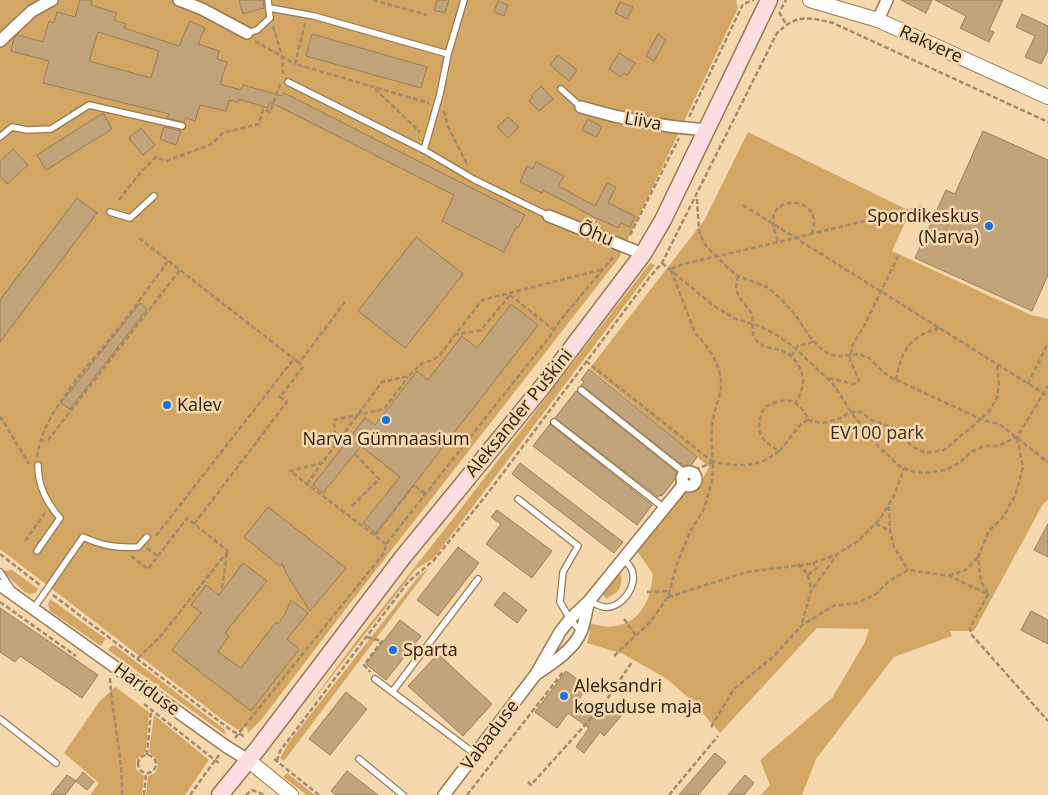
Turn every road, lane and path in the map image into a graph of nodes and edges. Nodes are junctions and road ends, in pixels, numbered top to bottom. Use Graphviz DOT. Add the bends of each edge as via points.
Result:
graph roads {
  1 [pos="52,0"];
  2 [pos="179,0"];
  3 [pos="268,0"];
  4 [pos="372,0"];
  5 [pos="464,0"];
  6 [pos="741,0"];
  7 [pos="755,0"];
  8 [pos="769,0"];
  9 [pos="810,0"];
  10 [pos="887,0"];
  11 [pos="743,4"];
  12 [pos="270,8"];
  13 [pos="307,14"];
  14 [pos="427,15"];
  15 [pos="270,18"];
  16 [pos="878,20"];
  17 [pos="786,24"];
  18 [pos="246,34"];
  19 [pos="0,41"];
  20 [pos="448,54"];
  21 [pos="282,56"];
  22 [pos="295,64"];
  23 [pos="288,82"];
  24 [pos="374,88"];
  25 [pos="561,90"];
  26 [pos="440,94"];
  27 [pos="1048,97"];
  28 [pos="437,106"];
  29 [pos="581,107"];
  30 [pos="1048,122"];
  31 [pos="182,126"];
  32 [pos="683,128"];
  33 [pos="706,130"];
  34 [pos="0,137"];
  35 [pos="428,139"];
  36 [pos="424,150"];
  37 [pos="475,180"];
  38 [pos="154,196"];
  39 [pos="697,198"];
  40 [pos="119,200"];
  41 [pos="743,205"];
  42 [pos="921,207"];
  43 [pos="110,212"];
  44 [pos="549,216"];
  45 [pos="773,223"];
  46 [pos="811,234"];
  47 [pos="139,238"];
  48 [pos="796,238"];
  49 [pos="778,241"];
  50 [pos="623,245"];
  51 [pos="643,254"];
  52 [pos="899,254"];
  53 [pos="716,256"];
  54 [pos="168,261"];
  55 [pos="662,264"];
  56 [pos="604,269"];
  57 [pos="671,269"];
  58 [pos="180,270"];
  59 [pos="738,276"];
  60 [pos="880,290"];
  61 [pos="509,294"];
  62 [pos="345,302"];
  63 [pos="753,324"];
  64 [pos="940,328"];
  65 [pos="554,330"];
  66 [pos="454,336"];
  67 [pos="813,342"];
  68 [pos="1048,343"];
  69 [pos="796,349"];
  70 [pos="850,355"];
  71 [pos="790,356"];
  72 [pos="294,360"];
  73 [pos="586,361"];
  74 [pos="299,364"];
  75 [pos="997,364"];
  76 [pos="409,376"];
  77 [pos="827,378"];
  78 [pos="896,380"];
  79 [pos="1028,384"];
  80 [pos="1048,386"];
  81 [pos="580,390"];
  82 [pos="1043,394"];
  83 [pos="1048,396"];
  84 [pos="796,403"];
  85 [pos="852,412"];
  86 [pos="357,415"];
  87 [pos="0,416"];
  88 [pos="981,419"];
  89 [pos="808,420"];
  90 [pos="554,422"];
  91 [pos="345,432"];
  92 [pos="351,436"];
  93 [pos="1017,437"];
  94 [pos="40,441"];
  95 [pos="336,444"];
  96 [pos="779,451"];
  97 [pos="355,454"];
  98 [pos="713,462"];
  99 [pos="1048,462"];
  100 [pos="322,463"];
  101 [pos="38,465"];
  102 [pos="904,468"];
  103 [pos="30,471"];
  104 [pos="688,476"];
  105 [pos="308,484"];
  106 [pos="426,494"];
  107 [pos="518,499"];
  108 [pos="889,505"];
  109 [pos="352,506"];
  110 [pos="664,508"];
  111 [pos="43,510"];
  112 [pos="194,524"];
  113 [pos="876,524"];
  114 [pos="890,531"];
  115 [pos="376,536"];
  116 [pos="150,539"];
  117 [pos="25,541"];
  118 [pos="386,544"];
  119 [pos="120,547"];
  120 [pos="147,548"];
  121 [pos="37,550"];
  122 [pos="228,551"];
  123 [pos="0,554"];
  124 [pos="836,555"];
  125 [pos="157,556"];
  126 [pos="978,558"];
  127 [pos="623,559"];
  128 [pos="813,563"];
  129 [pos="796,565"];
  130 [pos="817,568"];
  131 [pos="908,570"];
  132 [pos="0,572"];
  133 [pos="822,573"];
  134 [pos="808,575"];
  135 [pos="949,576"];
  136 [pos="478,579"];
  137 [pos="0,585"];
  138 [pos="222,588"];
  139 [pos="46,590"];
  140 [pos="670,591"];
  141 [pos="811,591"];
  142 [pos="647,592"];
  143 [pos="988,594"];
  144 [pos="15,596"];
  145 [pos="668,597"];
  146 [pos="589,601"];
  147 [pos="0,602"];
  148 [pos="34,608"];
  149 [pos="570,619"];
  150 [pos="624,619"];
  151 [pos="802,625"];
  152 [pos="581,632"];
  153 [pos="636,636"];
  154 [pos="367,637"];
  155 [pos="76,656"];
  156 [pos="614,656"];
  157 [pos="138,658"];
  158 [pos="632,662"];
  159 [pos="565,669"];
  160 [pos="536,674"];
  161 [pos="375,679"];
  162 [pos="117,682"];
  163 [pos="392,692"];
  164 [pos="137,698"];
  165 [pos="151,710"];
  166 [pos="0,719"];
  167 [pos="1048,721"];
  168 [pos="711,726"];
  169 [pos="240,733"];
  170 [pos="244,736"];
  171 [pos="718,736"];
  172 [pos="235,738"];
  173 [pos="475,754"];
  174 [pos="147,756"];
  175 [pos="216,759"];
  176 [pos="274,759"];
  177 [pos="359,759"];
  178 [pos="248,760"];
  179 [pos="56,763"];
  180 [pos="220,764"];
  181 [pos="282,766"];
  182 [pos="280,770"];
  183 [pos="146,773"];
  184 [pos="528,782"];
  185 [pos="122,795"];
  186 [pos="144,795"];
  187 [pos="190,795"];
  188 [pos="220,795"];
  189 [pos="246,795"];
  190 [pos="265,795"];
  191 [pos="291,795"];
  192 [pos="319,795"];
  193 [pos="403,795"];
  194 [pos="444,795"];
  195 [pos="467,795"];
  196 [pos="669,795"];
  1 -- 19 [label="street" via="32,11"];
  2 -- 18 [label="street"];
  3 -- 12 [label="lane"];
  4 -- 14 [label="path"];
  5 -- 20 [label="lane"];
  6 -- 11 [label="path"];
  7 -- 11 [label="path"];
  8 -- 33 [label="main road, Aleksander Puškini"];
  9 -- 16 [label="street, Rakvere"];
  10 -- 16 [label="street"];
  11 -- 32 [label="path"];
  12 -- 13 [label="lane"];
  12 -- 15 [label="lane"];
  13 -- 20 [label="lane"];
  13 -- 22 [label="path"];
  15 -- 18 [label="lane" via="257,30"];
  15 -- 21 [label="path"];
  16 -- 27 [label="street, Rakvere"];
  17 -- 30 [label="path" via="806,18 833,23"];
  18 -- 21 [label="path"];
  20 -- 26 [label="lane"];
  21 -- 22 [label="path"];
  21 -- 40 [label="path" via="284,73 270,112 263,109 259,124 223,133 210,145 166,161 156,157"];
  22 -- 24 [label="path"];
  23 -- 36 [label="lane"];
  24 -- 28 [label="path"];
  24 -- 35 [label="path"];
  25 -- 29 [label="lane"];
  26 -- 28 [label="lane"];
  26 -- 37 [label="path" via="448,126"];
  28 -- 35 [label="lane"];
  29 -- 32 [label="street, Liiva" via="601,114"];
  31 -- 34 [label="lane" via="89,105 51,129 12,127"];
  32 -- 33 [label="street, Liiva"];
  32 -- 50 [label="path"];
  33 -- 51 [label="main road, Aleksander Puškini"];
  35 -- 36 [label="lane"];
  36 -- 37 [label="lane"];
  37 -- 44 [label="lane"];
  38 -- 43 [label="lane" via="130,218"];
  39 -- 53 [label="path" via="699,231 706,246"];
  41 -- 45 [label="path"];
  42 -- 46 [label="path"];
  44 -- 50 [label="street, Õhu"];
  45 -- 46 [label="path" via="782,205 802,204 814,220"];
  45 -- 48 [label="path"];
  45 -- 49 [label="path"];
  46 -- 48 [label="path"];
  47 -- 54 [label="path"];
  48 -- 49 [label="path"];
  48 -- 60 [label="path"];
  49 -- 53 [label="path"];
  50 -- 51 [label="street, Õhu"];
  50 -- 56 [label="path"];
  51 -- 178 [label="main road, Aleksander Puškini" via="543,386 403,557"];
  52 -- 60 [label="path"];
  53 -- 57 [label="path"];
  53 -- 59 [label="path"];
  54 -- 58 [label="path"];
  54 -- 94 [label="path" via="59,404"];
  55 -- 57 [label="path"];
  56 -- 61 [label="path"];
  56 -- 65 [label="path"];
  57 -- 63 [label="path" via="714,306 736,319"];
  57 -- 98 [label="path" via="695,333 713,356 719,372 721,387 712,426"];
  58 -- 72 [label="path"];
  58 -- 94 [label="path" via="48,440"];
  59 -- 63 [label="path" via="737,293 753,316"];
  59 -- 67 [label="path" via="767,287 781,299"];
  60 -- 64 [label="path"];
  60 -- 70 [label="path"];
  61 -- 65 [label="path"];
  61 -- 66 [label="path" via="482,300"];
  61 -- 66 [label="path" via="481,330"];
  62 -- 74 [label="path"];
  63 -- 69 [label="path"];
  63 -- 71 [label="path" via="754,338 758,343"];
  64 -- 75 [label="path"];
  64 -- 78 [label="path" via="917,338 908,347 901,356"];
  65 -- 106 [label="path"];
  66 -- 76 [label="path" via="439,356 420,364"];
  67 -- 69 [label="path"];
  67 -- 70 [label="path" via="830,355"];
  68 -- 79 [label="path"];
  69 -- 71 [label="path"];
  69 -- 77 [label="path"];
  70 -- 77 [label="path" via="859,380 857,383"];
  70 -- 78 [label="path" via="869,358"];
  71 -- 84 [label="path" via="799,366 802,376 803,384"];
  72 -- 74 [label="path"];
  72 -- 116 [label="path"];
  73 -- 98 [label="path"];
  74 -- 112 [label="path" via="303,367 280,397 287,402"];
  75 -- 79 [label="path"];
  75 -- 88 [label="path" via="1000,384 997,398"];
  76 -- 86 [label="path" via="382,382"];
  76 -- 86 [label="path" via="384,409"];
  77 -- 85 [label="path"];
  78 -- 88 [label="path"];
  79 -- 82 [label="path"];
  80 -- 82 [label="path"];
  81 -- 104 [label="lane"];
  82 -- 83 [label="path"];
  82 -- 93 [label="path"];
  84 -- 89 [label="path"];
  84 -- 96 [label="path" via="789,400 772,403 760,416 759,432 765,442"];
  85 -- 88 [label="path" via="861,412 873,421 892,427 913,447 926,453 944,450"];
  85 -- 89 [label="path" via="822,423"];
  85 -- 102 [label="path" via="879,447"];
  86 -- 91 [label="path"];
  86 -- 95 [label="path" via="334,420"];
  87 -- 103 [label="path" via="29,463"];
  88 -- 93 [label="path" via="999,424"];
  89 -- 96 [label="path"];
  90 -- 110 [label="lane"];
  91 -- 92 [label="path"];
  91 -- 95 [label="path"];
  93 -- 99 [label="path"];
  93 -- 102 [label="path" via="998,446 984,446 971,452 946,470 925,473 910,472"];
  93 -- 126 [label="path" via="1023,467 1015,496 1003,517 989,531"];
  94 -- 101 [label="path"];
  95 -- 100 [label="path"];
  96 -- 98 [label="path" via="755,465"];
  97 -- 109 [label="path" via="379,479"];
  98 -- 104 [label="path"];
  98 -- 140 [label="path" via="712,482 703,511 690,532"];
  100 -- 105 [label="path"];
  100 -- 105 [label="path" via="290,471"];
  101 -- 121 [label="lane" via="43,494 60,518"];
  102 -- 108 [label="path"];
  104 -- 110 [label="street, Vabaduse"];
  105 -- 115 [label="path"];
  106 -- 115 [label="path" via="414,485"];
  106 -- 118 [label="path"];
  107 -- 149 [label="lane" via="578,546 562,572 560,602"];
  108 -- 113 [label="path"];
  108 -- 114 [label="path"];
  110 -- 127 [label="street, Vabaduse"];
  111 -- 117 [label="path" via="45,514"];
  112 -- 122 [label="path"];
  112 -- 125 [label="path" via="187,518"];
  113 -- 114 [label="path"];
  113 -- 124 [label="path"];
  114 -- 131 [label="path" via="894,547"];
  115 -- 118 [label="path"];
  116 -- 119 [label="lane" via="138,546"];
  118 -- 169 [label="path" via="384,553"];
  119 -- 125 [label="path" via="148,569"];
  119 -- 139 [label="lane" via="82,537"];
  120 -- 125 [label="path"];
  122 -- 138 [label="path"];
  122 -- 157 [label="path" via="160,637"];
  123 -- 139 [label="path"];
  124 -- 128 [label="path"];
  124 -- 133 [label="path"];
  126 -- 135 [label="path" via="967,569"];
  126 -- 143 [label="path" via="981,582"];
  127 -- 146 [label="street, Vabaduse"];
  127 -- 146 [label="lane" via="633,574 632,584 623,600 616,606 604,607"];
  128 -- 129 [label="path"];
  128 -- 130 [label="path"];
  129 -- 134 [label="path"];
  129 -- 145 [label="path" via="748,572"];
  130 -- 133 [label="path"];
  130 -- 134 [label="path"];
  131 -- 135 [label="path"];
  131 -- 151 [label="path" via="876,594 857,603 833,606"];
  132 -- 144 [label="lane"];
  133 -- 141 [label="path"];
  134 -- 141 [label="path"];
  135 -- 143 [label="path"];
  136 -- 163 [label="lane"];
  137 -- 144 [label="street, Hariduse"];
  139 -- 148 [label="lane"];
  139 -- 157 [label="path"];
  140 -- 142 [label="path"];
  140 -- 145 [label="path"];
  141 -- 151 [label="path"];
  143 -- 167 [label="path" via="970,628 972,634"];
  144 -- 148 [label="street, Hariduse"];
  145 -- 153 [label="path"];
  146 -- 149 [label="street, Vabaduse"];
  146 -- 152 [label="street, Vabaduse"];
  147 -- 155 [label="path"];
  148 -- 178 [label="street, Hariduse"];
  149 -- 152 [label="lane"];
  149 -- 160 [label="street, Vabaduse"];
  150 -- 153 [label="path"];
  151 -- 168 [label="path" via="774,656 734,690"];
  152 -- 160 [label="street, Vabaduse" via="573,645"];
  153 -- 156 [label="path"];
  154 -- 161 [label="path" via="382,641 364,665"];
  157 -- 169 [label="path" via="232,731"];
  158 -- 184 [label="path" via="603,705 531,785"];
  159 -- 195 [label="path"];
  160 -- 173 [label="street, Vabaduse"];
  161 -- 163 [label="lane"];
  162 -- 185 [label="path" via="109,676"];
  163 -- 173 [label="lane"];
  164 -- 165 [label="path"];
  165 -- 174 [label="path"];
  165 -- 175 [label="path"];
  166 -- 179 [label="lane"];
  169 -- 170 [label="path"];
  169 -- 172 [label="path"];
  171 -- 196 [label="path"];
  173 -- 194 [label="street, Vabaduse"];
  174 -- 183 [label="path" via="139,760 138,765"];
  174 -- 183 [label="path" via="156,766"];
  175 -- 180 [label="path"];
  175 -- 187 [label="path"];
  176 -- 181 [label="path"];
  177 -- 193 [label="lane"];
  178 -- 188 [label="main road, Aleksander Puškini"];
  178 -- 191 [label="street, Hariduse"];
  181 -- 182 [label="path"];
  181 -- 192 [label="path"];
  183 -- 186 [label="path"];
  189 -- 190 [label="path" via="251,789"];
}
